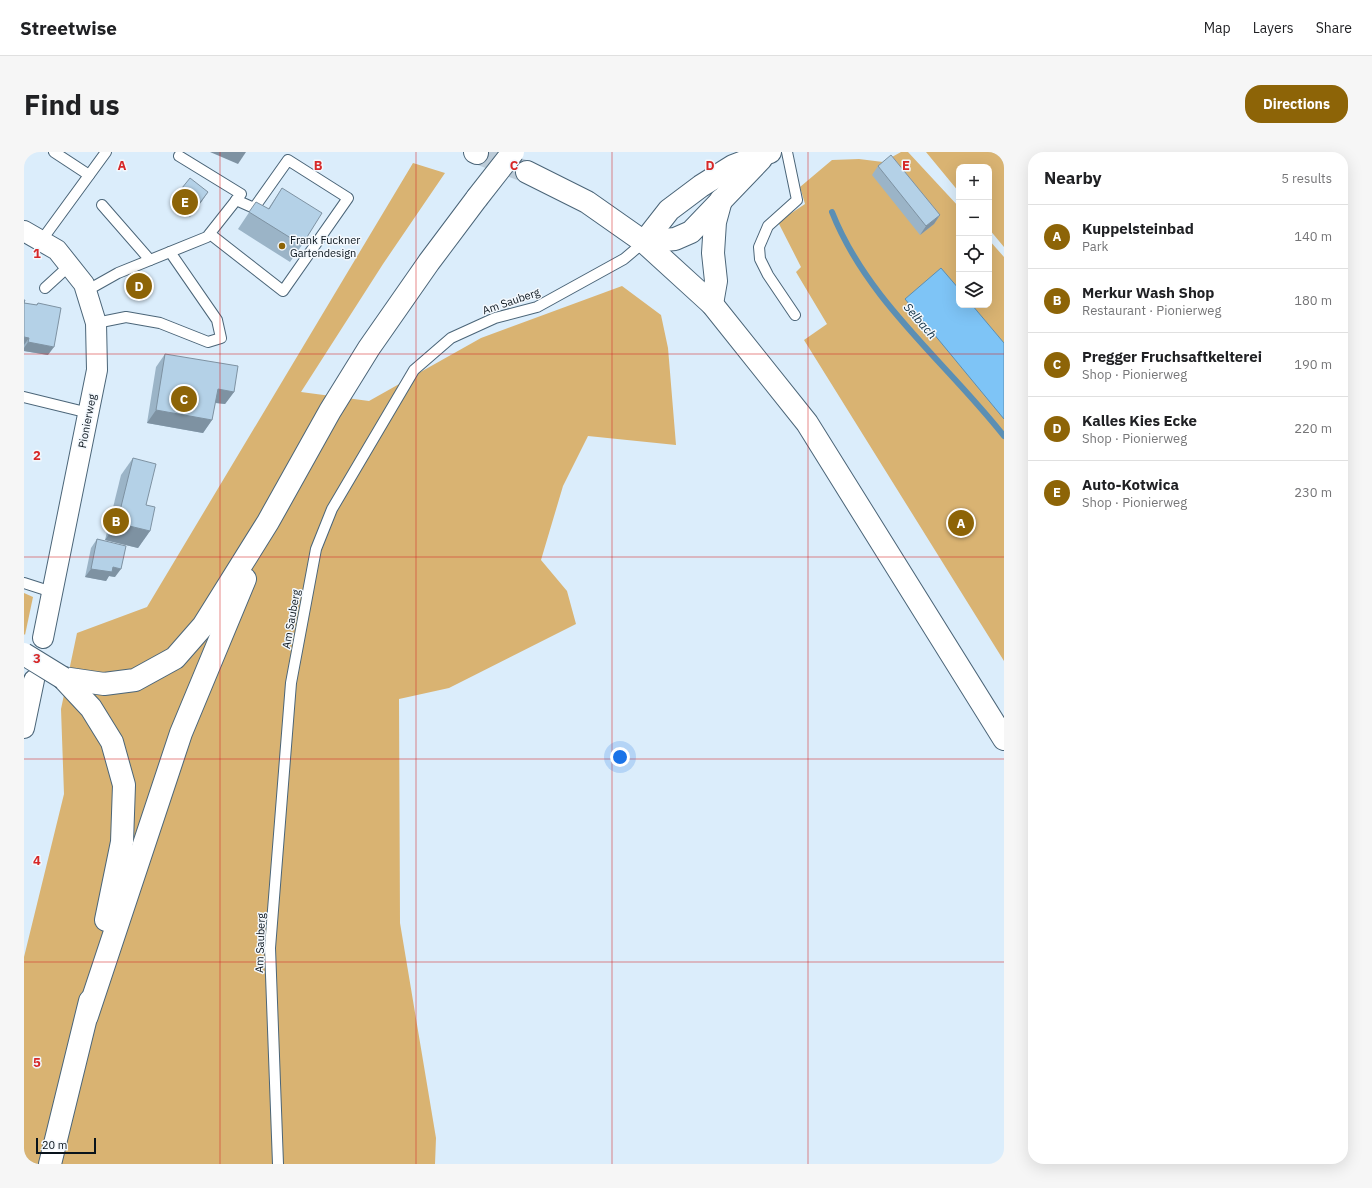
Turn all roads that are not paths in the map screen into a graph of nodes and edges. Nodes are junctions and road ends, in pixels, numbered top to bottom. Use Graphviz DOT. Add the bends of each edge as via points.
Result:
graph roads {
  1 [pos="54,152"];
  2 [pos="106,152"];
  3 [pos="513,152"];
  4 [pos="787,152"];
  5 [pos="768,153"];
  6 [pos="179,156"];
  7 [pos="526,172"];
  8 [pos="89,175"];
  9 [pos="236,200"];
  10 [pos="721,200"];
  11 [pos="102,205"];
  12 [pos="24,231"];
  13 [pos="210,234"];
  14 [pos="41,241"];
  15 [pos="644,242"];
  16 [pos="170,252"];
  17 [pos="150,260"];
  18 [pos="69,266"];
  19 [pos="44,288"];
  20 [pos="86,291"];
  21 [pos="712,304"];
  22 [pos="795,315"];
  23 [pos="96,323"];
  24 [pos="24,397"];
  25 [pos="89,413"];
  26 [pos="268,522"];
  27 [pos="24,582"];
  28 [pos="52,592"];
  29 [pos="43,638"];
  30 [pos="24,654"];
  31 [pos="63,678"];
  32 [pos="34,680"];
  33 [pos="24,728"];
  34 [pos="1004,739"];
  35 [pos="87,1016"];
  36 [pos="50,1164"];
  37 [pos="278,1164"];
  1 -- 8 [label="lane"];
  2 -- 8 [label="lane"];
  3 -- 26 [label="main road, bridge" via="429,262 369,348 330,411"];
  4 -- 22 [label="lane" via="797,200 768,226 759,247 760,259 768,275"];
  5 -- 10 [label="main road"];
  5 -- 15 [label="main road" via="733,166 701,186 669,210"];
  6 -- 9 [label="lane" via="241,194"];
  7 -- 15 [label="main road" via="587,202"];
  8 -- 14 [label="lane"];
  9 -- 13 [label="lane"];
  9 -- 13 [label="lane" via="254,208 288,160 348,198 284,291"];
  10 -- 15 [label="main road" via="691,232 675,239"];
  10 -- 21 [label="main road" via="715,222 713,253 716,280"];
  11 -- 17 [label="lane"];
  12 -- 14 [label="street, Pionierweg"];
  13 -- 16 [label="lane"];
  14 -- 18 [label="street, Pionierweg" via="57,250"];
  15 -- 21 [label="main road"];
  15 -- 37 [label="lane, Am Sauberg" via="624,259 537,307 495,318 451,338 414,370 332,509 318,543 291,683 270,948"];
  16 -- 17 [label="lane"];
  16 -- 23 [label="lane" via="217,320 221,338 208,342 160,323 126,317"];
  17 -- 20 [label="lane" via="118,273"];
  18 -- 19 [label="lane"];
  18 -- 20 [label="street, Pionierweg" via="84,284"];
  20 -- 23 [label="street, Pionierweg"];
  21 -- 34 [label="main road" via="807,423"];
  23 -- 25 [label="street, Pionierweg" via="97,370"];
  24 -- 25 [label="lane"];
  25 -- 28 [label="street, Pionierweg"];
  26 -- 31 [label="main road" via="203,626 175,658 135,680 104,684"];
  26 -- 35 [label="main road" via="181,733"];
  27 -- 28 [label="lane"];
  28 -- 29 [label="street, Pionierweg"];
  30 -- 31 [label="main road, bridge"];
  31 -- 35 [label="main road" via="91,708 112,742 124,785 122,842"];
  32 -- 33 [label="street"];
  35 -- 36 [label="main road"];
}
